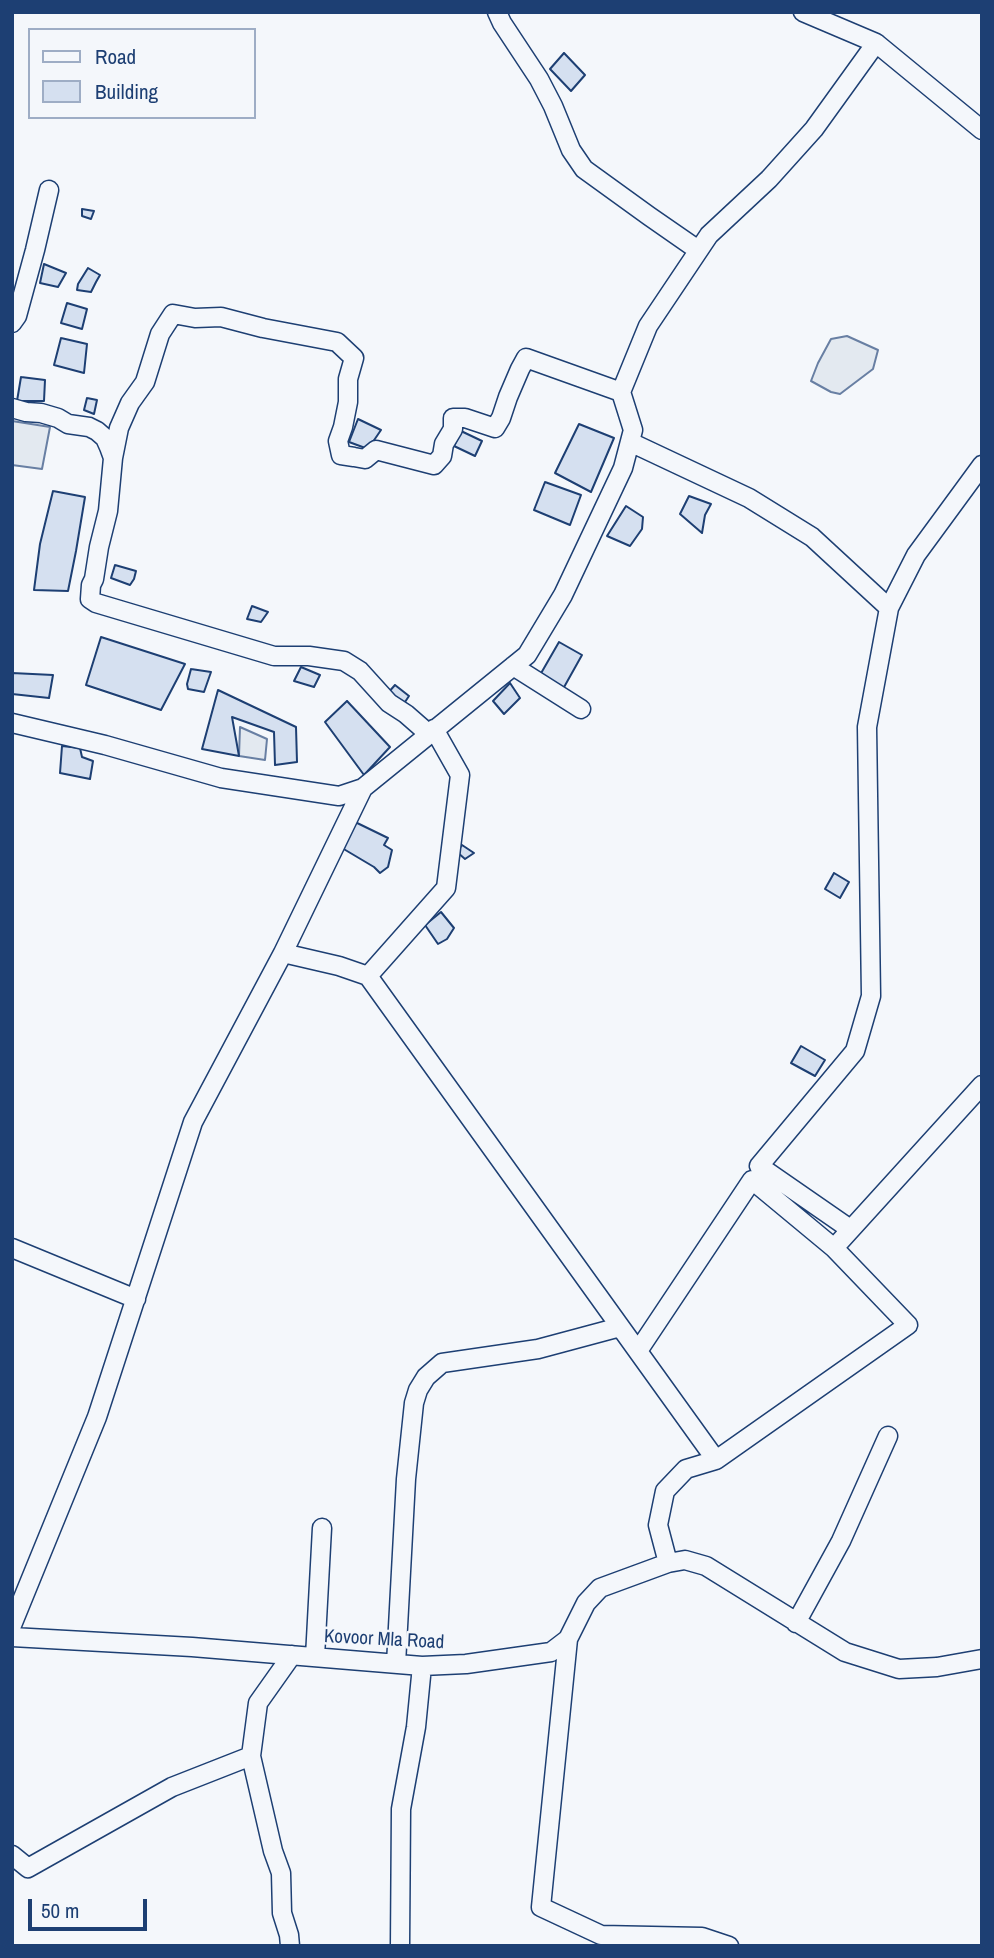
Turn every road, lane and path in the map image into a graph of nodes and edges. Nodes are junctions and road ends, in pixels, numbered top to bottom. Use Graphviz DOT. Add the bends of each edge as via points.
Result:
graph roads {
  1 [pos="497,12"];
  2 [pos="803,12"];
  3 [pos="876,43"];
  4 [pos="982,130"];
  5 [pos="49,190"];
  6 [pos="698,250"];
  7 [pos="12,323"];
  8 [pos="621,392"];
  9 [pos="12,408"];
  10 [pos="630,442"];
  11 [pos="113,458"];
  12 [pos="982,465"];
  13 [pos="889,608"];
  14 [pos="513,666"];
  15 [pos="581,709"];
  16 [pos="12,723"];
  17 [pos="430,732"];
  18 [pos="363,788"];
  19 [pos="283,953"];
  20 [pos="369,976"];
  21 [pos="982,1085"];
  22 [pos="850,1229"];
  23 [pos="12,1248"];
  24 [pos="834,1248"];
  25 [pos="136,1299"];
  26 [pos="620,1327"];
  27 [pos="638,1351"];
  28 [pos="888,1436"];
  29 [pos="716,1460"];
  30 [pos="322,1528"];
  31 [pos="668,1563"];
  32 [pos="796,1623"];
  33 [pos="12,1625"];
  34 [pos="12,1637"];
  35 [pos="568,1639"];
  36 [pos="292,1656"];
  37 [pos="315,1657"];
  38 [pos="982,1659"];
  39 [pos="396,1664"];
  40 [pos="422,1666"];
  41 [pos="251,1756"];
  42 [pos="12,1855"];
  43 [pos="290,1946"];
  44 [pos="400,1946"];
  45 [pos="729,1946"];
  1 -- 6 [label="street" via="539,79 584,169"];
  2 -- 3 [label="street"];
  3 -- 4 [label="street"];
  3 -- 6 [label="street" via="814,129"];
  5 -- 7 [label="street"];
  6 -- 8 [label="street" via="648,326"];
  8 -- 10 [label="street" via="634,430"];
  8 -- 11 [label="street" via="526,358 495,428 453,418 453,429 434,465 376,450 365,459 341,455 338,441 354,358 337,342 221,317 173,314 160,334 145,382 119,428"];
  9 -- 11 [label="street" via="89,427 104,438"];
  10 -- 13 [label="street" via="749,498 812,537"];
  10 -- 14 [label="street" via="623,468 563,595 527,655"];
  11 -- 17 [label="street" via="90,599 268,655 344,661 360,671 389,703"];
  12 -- 13 [label="street" via="916,555"];
  13 -- 22 [label="street" via="867,727 871,996 855,1051 759,1166"];
  14 -- 15 [label="street"];
  14 -- 17 [label="street"];
  16 -- 18 [label="street" via="220,778 339,796"];
  17 -- 18 [label="street"];
  17 -- 20 [label="street" via="460,775 446,888"];
  18 -- 19 [label="street"];
  19 -- 20 [label="street"];
  19 -- 25 [label="street" via="193,1122"];
  20 -- 26 [label="street"];
  21 -- 22 [label="street"];
  22 -- 24 [label="street"];
  23 -- 25 [label="street"];
  24 -- 27 [label="street" via="752,1180"];
  24 -- 29 [label="street" via="908,1325"];
  25 -- 33 [label="street" via="97,1417"];
  26 -- 27 [label="street"];
  26 -- 39 [label="street" via="538,1349 442,1363 426,1377 414,1403 406,1479"];
  27 -- 29 [label="street"];
  28 -- 32 [label="street" via="841,1541"];
  29 -- 31 [label="street" via="686,1469 665,1491 658,1525"];
  30 -- 37 [label="street"];
  31 -- 32 [label="street" via="685,1560 706,1566"];
  31 -- 35 [label="street" via="600,1588 586,1603"];
  32 -- 38 [label="street" via="845,1653 899,1669"];
  34 -- 36 [label="street, Kovoor Mla Road"];
  35 -- 40 [label="street, Kovoor Mla Road" via="551,1652"];
  35 -- 45 [label="street" via="541,1908 601,1935 702,1937"];
  36 -- 37 [label="street, Kovoor Mla Road"];
  36 -- 41 [label="street" via="258,1703"];
  37 -- 39 [label="street, Kovoor Mla Road"];
  39 -- 40 [label="street, Kovoor Mla Road"];
  40 -- 44 [label="street" via="401,1808"];
  41 -- 42 [label="street" via="173,1787 27,1868"];
  41 -- 43 [label="street" via="281,1873 282,1913"];
}
